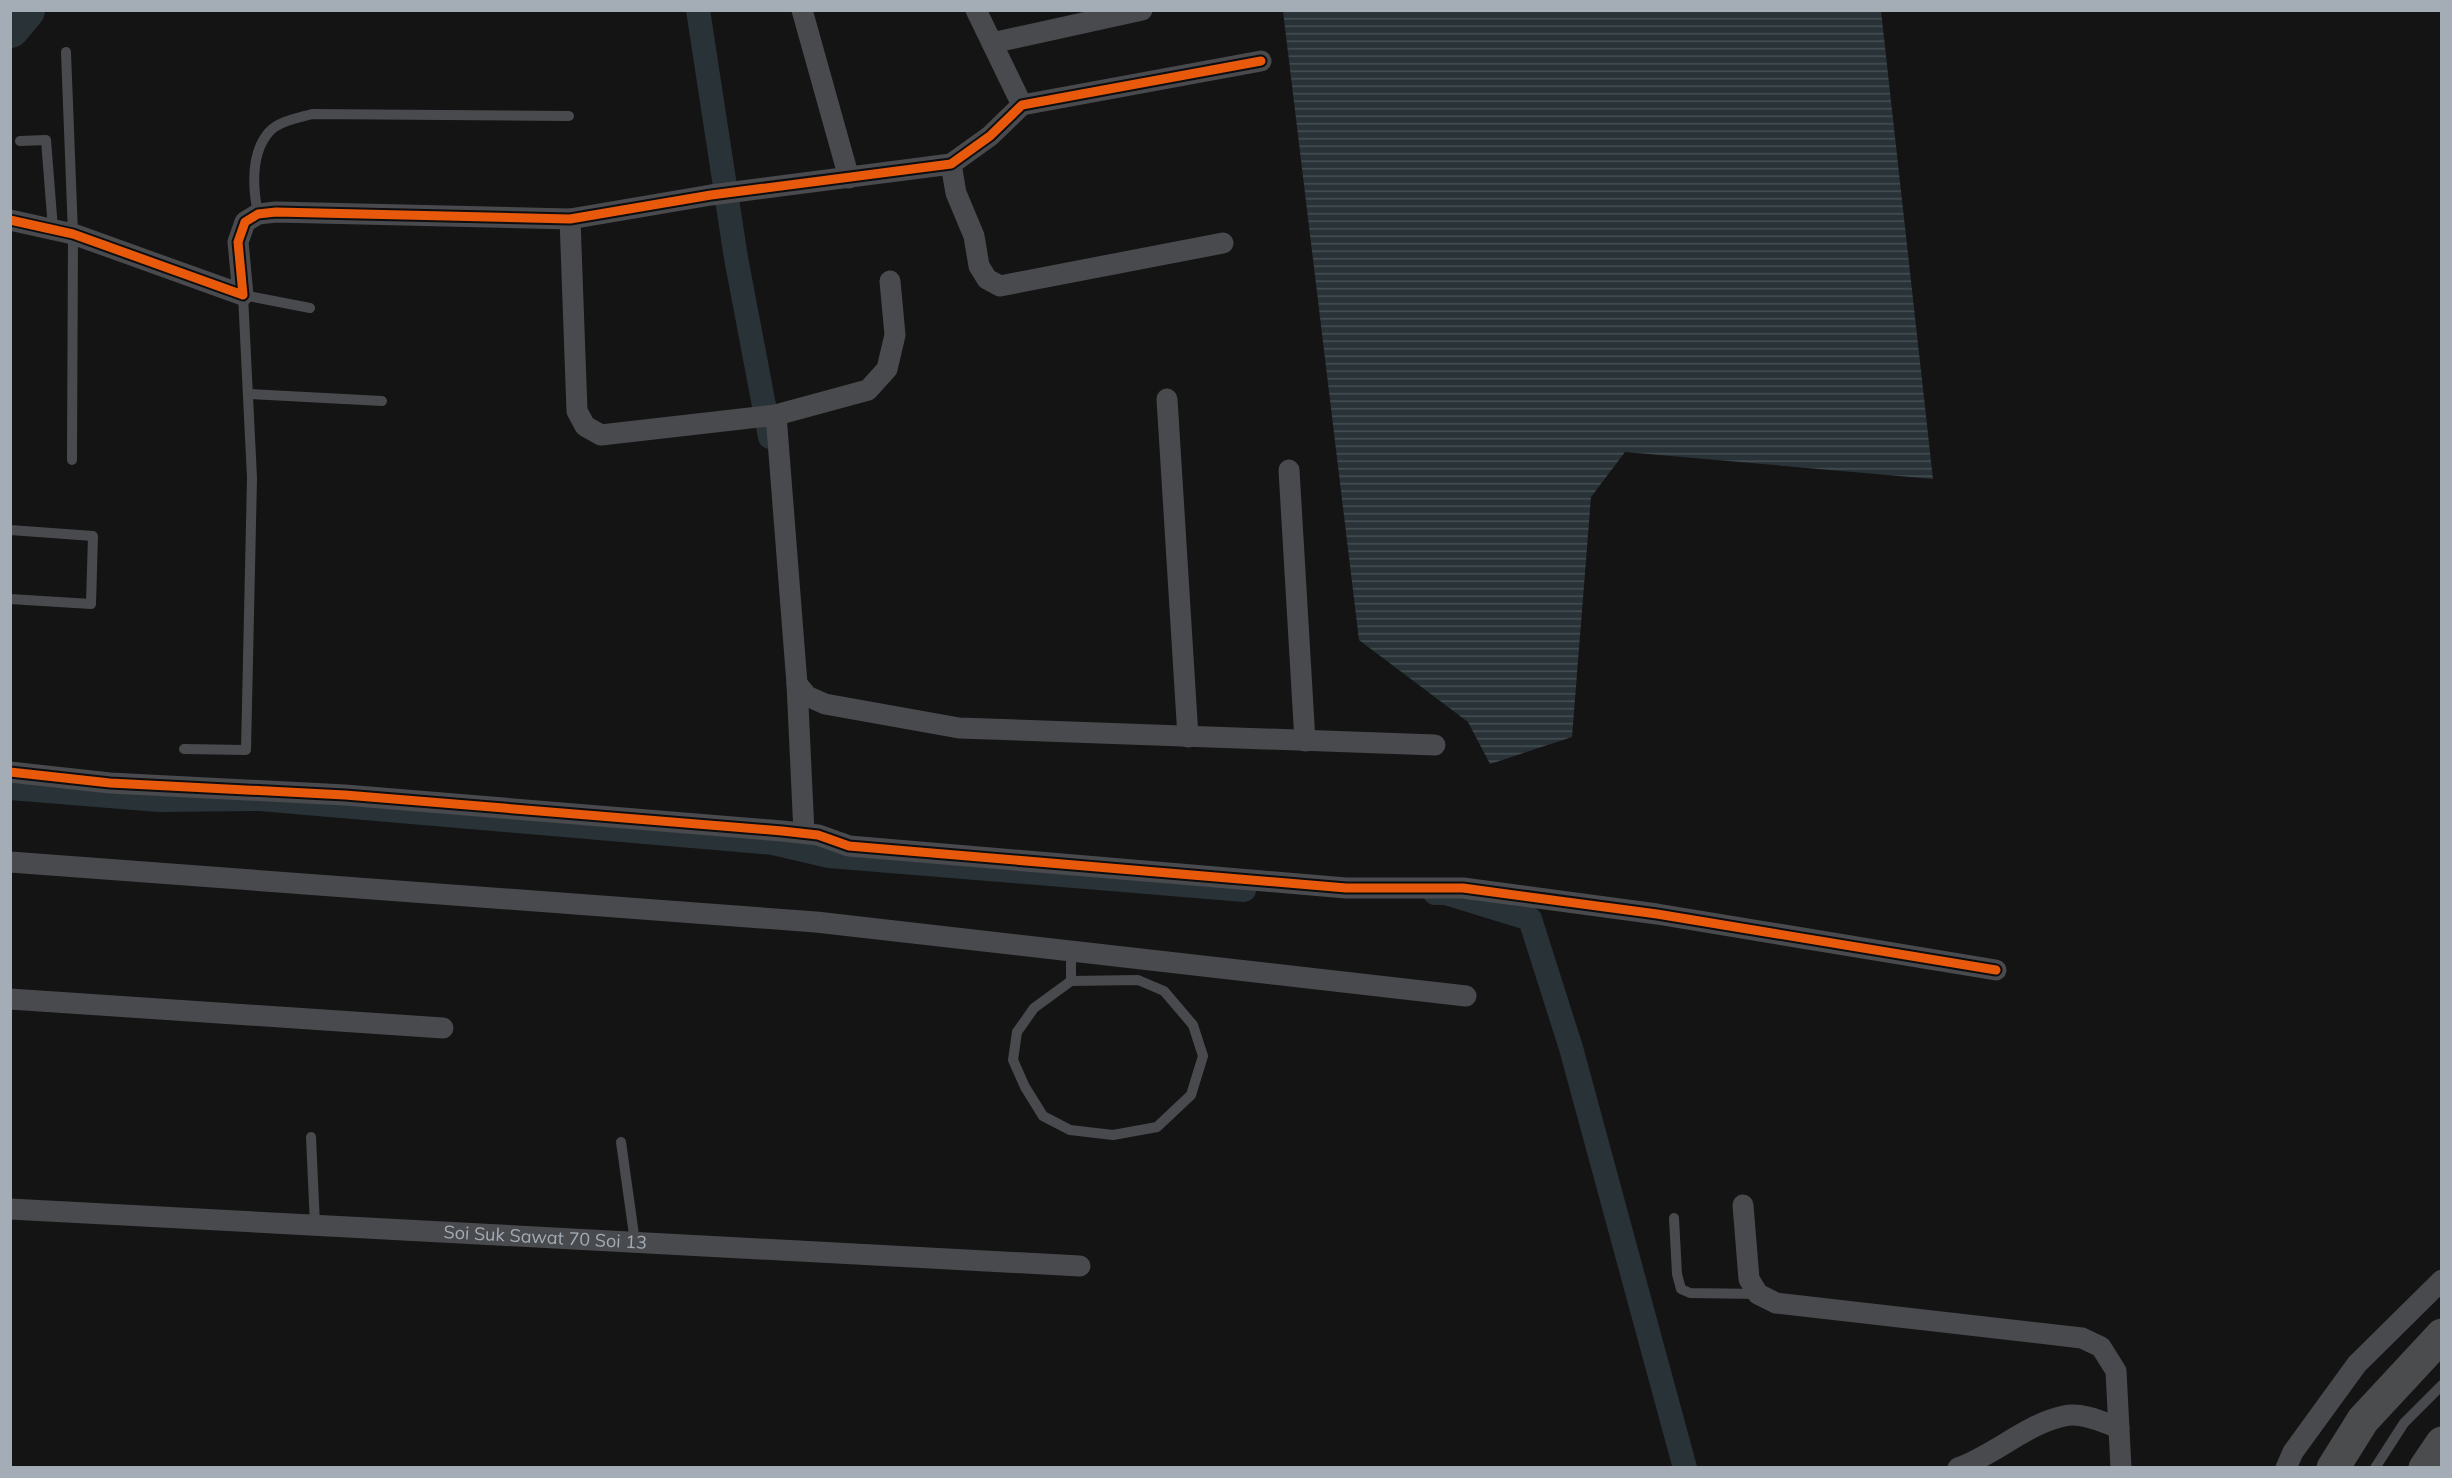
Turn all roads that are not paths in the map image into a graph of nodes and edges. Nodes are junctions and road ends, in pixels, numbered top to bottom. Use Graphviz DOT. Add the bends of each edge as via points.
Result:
graph roads {
  1 [pos="802,10"];
  2 [pos="976,10"];
  3 [pos="1142,10"];
  4 [pos="992,43"];
  5 [pos="66,52"];
  6 [pos="1261,61"];
  7 [pos="1022,105"];
  8 [pos="569,116"];
  9 [pos="20,141"];
  10 [pos="951,164"];
  11 [pos="849,178"];
  12 [pos="258,214"];
  13 [pos="570,219"];
  14 [pos="10,220"];
  15 [pos="63,232"];
  16 [pos="1223,243"];
  17 [pos="890,281"];
  18 [pos="243,296"];
  19 [pos="310,308"];
  20 [pos="250,394"];
  21 [pos="1167,399"];
  22 [pos="382,401"];
  23 [pos="776,415"];
  24 [pos="72,460"];
  25 [pos="1288,470"];
  26 [pos="10,530"];
  27 [pos="10,599"];
  28 [pos="797,684"];
  29 [pos="1188,737"];
  30 [pos="1305,741"];
  31 [pos="1435,745"];
  32 [pos="184,749"];
  33 [pos="10,772"];
  34 [pos="804,833"];
  35 [pos="10,862"];
  36 [pos="1071,951"];
  37 [pos="1996,970"];
  38 [pos="1071,981"];
  39 [pos="1466,996"];
  40 [pos="10,999"];
  41 [pos="443,1028"];
  42 [pos="311,1137"];
  43 [pos="621,1142"];
  44 [pos="1743,1205"];
  45 [pos="10,1209"];
  46 [pos="1674,1218"];
  47 [pos="315,1225"];
  48 [pos="635,1242"];
  49 [pos="1080,1266"];
  50 [pos="2442,1280"];
  51 [pos="1758,1294"];
  52 [pos="2442,1335"];
  53 [pos="2442,1385"];
  54 [pos="2119,1428"];
  55 [pos="2442,1443"];
  56 [pos="1958,1467"];
  57 [pos="2121,1467"];
  58 [pos="2286,1467"];
  59 [pos="2333,1467"];
  60 [pos="2375,1467"];
  61 [pos="2425,1467"];
  1 -- 11 [label="street"];
  2 -- 4 [label="street"];
  3 -- 4 [label="street"];
  4 -- 7 [label="street"];
  5 -- 15 [label="lane"];
  6 -- 7 [label="street"];
  7 -- 10 [label="street" via="990,136"];
  8 -- 12 [label="lane" via="312,114 285,121 269,132 258,155 253,192"];
  9 -- 15 [label="lane" via="46,140"];
  10 -- 11 [label="street"];
  10 -- 16 [label="street" via="956,193 974,236 979,266 987,279 999,286"];
  11 -- 13 [label="street" via="711,195"];
  12 -- 13 [label="street"];
  12 -- 18 [label="street" via="245,222 238,242"];
  13 -- 23 [label="street" via="577,411 585,426 601,435"];
  14 -- 15 [label="street"];
  15 -- 18 [label="street"];
  15 -- 24 [label="lane"];
  17 -- 23 [label="street" via="895,335 887,369 868,390"];
  18 -- 19 [label="lane"];
  18 -- 20 [label="lane"];
  20 -- 22 [label="lane"];
  20 -- 32 [label="lane" via="246,750"];
  21 -- 29 [label="street"];
  23 -- 28 [label="street"];
  25 -- 30 [label="street"];
  26 -- 27 [label="lane" via="93,536 92,604"];
  28 -- 29 [label="street" via="807,696 825,704 959,728"];
  28 -- 34 [label="street"];
  29 -- 30 [label="street"];
  30 -- 31 [label="street"];
  33 -- 34 [label="street" via="110,783 345,795"];
  34 -- 37 [label="street" via="849,846 907,852 1346,888 1483,890 1657,914"];
  35 -- 36 [label="street" via="816,922"];
  36 -- 38 [label="lane"];
  36 -- 39 [label="street"];
  38 -- 38 [label="lane" via="1034,1008 1017,1032 1013,1060 1024,1087 1043,1116 1070,1130 1113,1135 1158,1127 1191,1095 1203,1056 1193,1025 1164,991 1138,980"];
  40 -- 41 [label="street"];
  42 -- 47 [label="lane"];
  43 -- 48 [label="lane"];
  44 -- 51 [label="street" via="1749,1279"];
  45 -- 47 [label="street, Soi Suk Sawat 70 Soi 13"];
  46 -- 51 [label="lane" via="1681,1289 1690,1293"];
  47 -- 48 [label="street, Soi Suk Sawat 70 Soi 13"];
  48 -- 49 [label="street, Soi Suk Sawat 70 Soi 13"];
  50 -- 58 [label="street" via="2357,1364"];
  51 -- 54 [label="street" via="1776,1303 2082,1338 2101,1347 2116,1371"];
  52 -- 59 [label="highway" via="2363,1420"];
  53 -- 60 [label="lane" via="2404,1424"];
  54 -- 56 [label="street" via="2087,1417 2066,1415 2036,1426 2003,1447"];
  54 -- 57 [label="street"];
  55 -- 61 [label="highway"];
}
